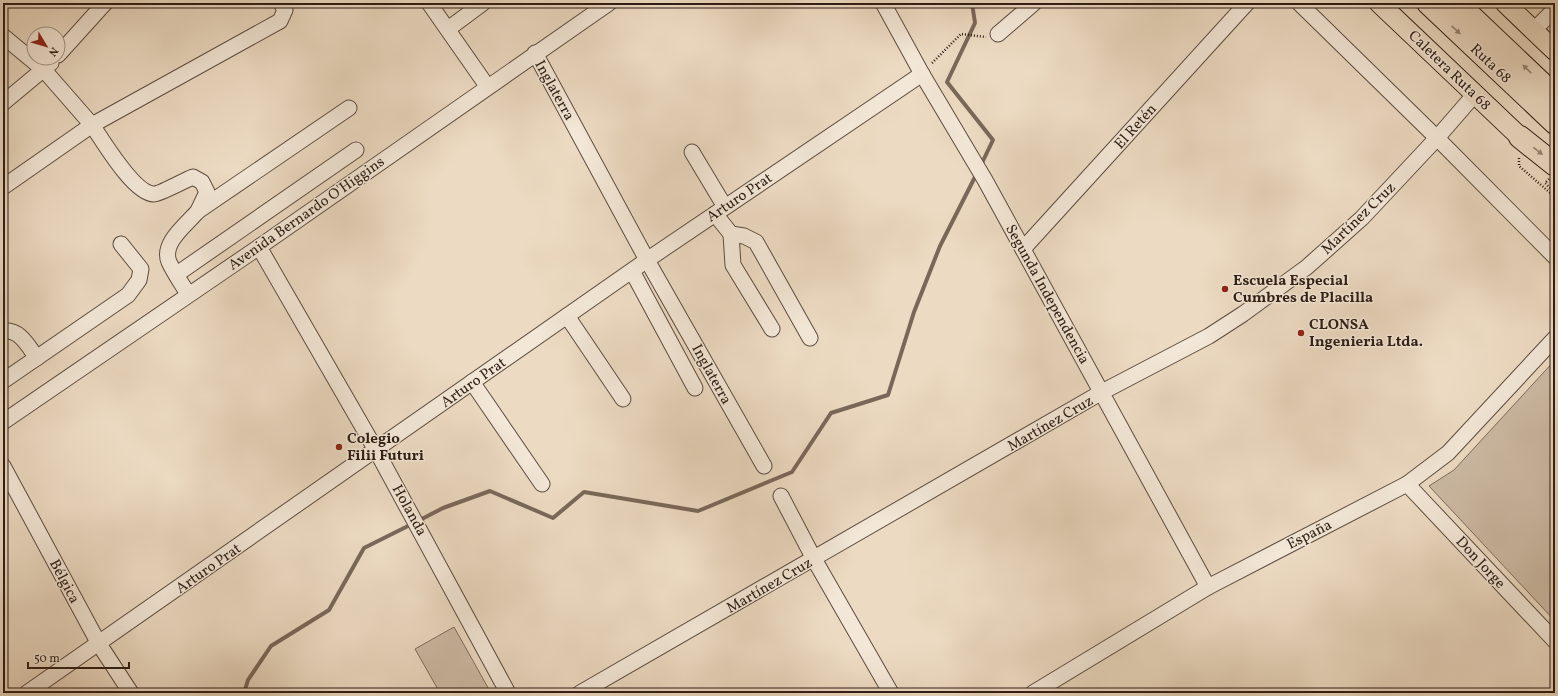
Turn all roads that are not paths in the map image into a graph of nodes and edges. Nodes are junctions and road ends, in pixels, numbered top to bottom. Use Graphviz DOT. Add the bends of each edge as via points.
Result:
graph roads {
  1 [pos="105,3"];
  2 [pos="281,3"];
  3 [pos="429,3"];
  4 [pos="484,3"];
  5 [pos="609,3"];
  6 [pos="883,3"];
  7 [pos="1034,3"];
  8 [pos="1247,3"];
  9 [pos="1299,3"];
  10 [pos="1379,3"];
  11 [pos="1428,3"];
  12 [pos="1457,3"];
  13 [pos="1505,3"];
  14 [pos="1555,9"];
  15 [pos="448,29"];
  16 [pos="1534,30"];
  17 [pos="998,34"];
  18 [pos="3,36"];
  19 [pos="66,46"];
  20 [pos="1555,50"];
  21 [pos="535,54"];
  22 [pos="48,66"];
  23 [pos="44,70"];
  24 [pos="922,74"];
  25 [pos="487,86"];
  26 [pos="1475,94"];
  27 [pos="1555,96"];
  28 [pos="3,103"];
  29 [pos="349,108"];
  30 [pos="1555,123"];
  31 [pos="92,125"];
  32 [pos="1520,137"];
  33 [pos="1437,138"];
  34 [pos="356,150"];
  35 [pos="692,152"];
  36 [pos="1550,174"];
  37 [pos="3,187"];
  38 [pos="720,211"];
  39 [pos="198,212"];
  40 [pos="731,234"];
  41 [pos="120,244"];
  42 [pos="259,247"];
  43 [pos="1023,249"];
  44 [pos="1555,257"];
  45 [pos="648,260"];
  46 [pos="632,271"];
  47 [pos="177,274"];
  48 [pos="188,294"];
  49 [pos="568,316"];
  50 [pos="772,329"];
  51 [pos="3,331"];
  52 [pos="810,338"];
  53 [pos="1555,338"];
  54 [pos="37,358"];
  55 [pos="3,381"];
  56 [pos="472,382"];
  57 [pos="695,388"];
  58 [pos="1102,392"];
  59 [pos="623,398"];
  60 [pos="3,422"];
  61 [pos="376,450"];
  62 [pos="3,466"];
  63 [pos="764,466"];
  64 [pos="542,484"];
  65 [pos="1407,484"];
  66 [pos="781,496"];
  67 [pos="814,559"];
  68 [pos="1208,587"];
  69 [pos="1555,641"];
  70 [pos="99,644"];
  71 [pos="27,693"];
  72 [pos="131,693"];
  73 [pos="508,693"];
  74 [pos="580,693"];
  75 [pos="891,693"];
  76 [pos="1033,693"];
  1 -- 19 [label="street"];
  2 -- 31 [label="street" via="286,10 280,21"];
  3 -- 15 [label="street"];
  4 -- 15 [label="street"];
  5 -- 21 [label="street, Avenida Bernardo O'Higgins"];
  6 -- 24 [label="street, Segunda Independencia"];
  7 -- 17 [label="street"];
  8 -- 43 [label="street, El Retén"];
  9 -- 33 [label="street"];
  10 -- 26 [label="main road, Caletera Ruta 68"];
  11 -- 30 [label="highway, Ruta 68, one-way"];
  27 -- 12 [label="highway, Ruta 68, one-way"];
  13 -- 16 [label="main road"];
  14 -- 16 [label="street"];
  15 -- 25 [label="street"];
  16 -- 20 [label="main road"];
  18 -- 23 [label="street"];
  21 -- 25 [label="street, Avenida Bernardo O'Higgins"];
  21 -- 45 [label="street, Inglaterra"];
  22 -- 23 [label="street"];
  23 -- 28 [label="street"];
  23 -- 31 [label="street"];
  24 -- 38 [label="street, Arturo Prat"];
  24 -- 43 [label="street, Segunda Independencia"];
  25 -- 42 [label="street, Avenida Bernardo O'Higgins"];
  26 -- 32 [label="main road, Caletera Ruta 68"];
  26 -- 33 [label="street, Martínez Cruz"];
  29 -- 39 [label="street"];
  31 -- 37 [label="street"];
  31 -- 39 [label="street" via="128,176 153,194 161,193 177,182 194,177 202,182 207,192"];
  32 -- 36 [label="highway, one-way"];
  33 -- 44 [label="street"];
  33 -- 58 [label="street, Martínez Cruz" via="1362,218 1277,290 1208,336"];
  34 -- 47 [label="street"];
  35 -- 38 [label="street"];
  38 -- 40 [label="street"];
  38 -- 45 [label="street, Arturo Prat"];
  39 -- 47 [label="street" via="178,232 168,248 169,261"];
  40 -- 50 [label="street" via="733,265"];
  40 -- 52 [label="street" via="744,236 756,242"];
  41 -- 54 [label="street" via="140,269 139,280 128,295"];
  42 -- 48 [label="street, Avenida Bernardo O'Higgins"];
  42 -- 61 [label="street, Holanda"];
  43 -- 58 [label="street, Segunda Independencia"];
  45 -- 46 [label="street, Arturo Prat"];
  45 -- 63 [label="street, Inglaterra"];
  46 -- 49 [label="street, Arturo Prat"];
  46 -- 57 [label="street"];
  47 -- 48 [label="street"];
  48 -- 60 [label="street, Avenida Bernardo O'Higgins"];
  49 -- 56 [label="street, Arturo Prat"];
  49 -- 59 [label="street"];
  51 -- 54 [label="street" via="10,330 20,336"];
  53 -- 65 [label="street, España" via="1448,454"];
  54 -- 55 [label="street"];
  56 -- 61 [label="street, Arturo Prat"];
  56 -- 64 [label="street"];
  58 -- 67 [label="street, Martínez Cruz"];
  58 -- 68 [label="street, Segunda Independencia"];
  61 -- 70 [label="street, Arturo Prat"];
  61 -- 73 [label="street, Holanda"];
  62 -- 70 [label="street, Bélgica"];
  65 -- 68 [label="street, España"];
  65 -- 69 [label="street, Don Jorge"];
  66 -- 67 [label="street"];
  67 -- 74 [label="street, Martínez Cruz"];
  67 -- 75 [label="street"];
  68 -- 76 [label="street, España"];
  70 -- 71 [label="street, Arturo Prat"];
  70 -- 72 [label="street, Bélgica"];
}
